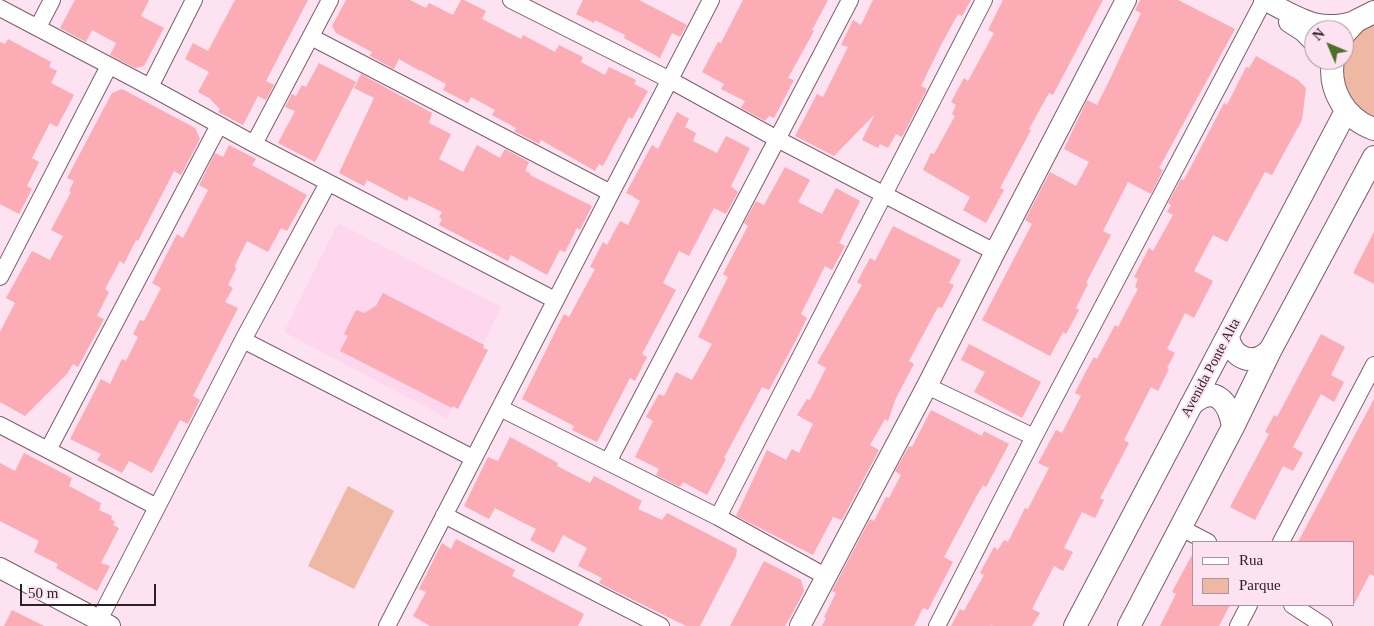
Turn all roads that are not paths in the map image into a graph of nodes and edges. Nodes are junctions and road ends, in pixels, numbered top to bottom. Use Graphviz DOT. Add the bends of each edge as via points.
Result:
graph roads {
  1 [pos="52,0"];
  2 [pos="194,0"];
  3 [pos="330,0"];
  4 [pos="511,0"];
  5 [pos="711,0"];
  6 [pos="850,0"];
  7 [pos="984,0"];
  8 [pos="1126,0"];
  9 [pos="1259,2"];
  10 [pos="1,11"];
  11 [pos="1358,22"];
  12 [pos="38,28"];
  13 [pos="1304,32"];
  14 [pos="311,37"];
  15 [pos="110,66"];
  16 [pos="1331,70"];
  17 [pos="670,80"];
  18 [pos="150,87"];
  19 [pos="1346,110"];
  20 [pos="219,125"];
  21 [pos="1374,129"];
  22 [pos="777,139"];
  23 [pos="254,144"];
  24 [pos="1374,157"];
  25 [pos="328,182"];
  26 [pos="611,193"];
  27 [pos="885,195"];
  28 [pos="995,252"];
  29 [pos="0,277"];
  30 [pos="555,300"];
  31 [pos="1228,337"];
  32 [pos="243,340"];
  33 [pos="1271,349"];
  34 [pos="1374,365"];
  35 [pos="927,386"];
  36 [pos="1191,405"];
  37 [pos="500,408"];
  38 [pos="0,425"];
  39 [pos="1233,427"];
  40 [pos="1034,437"];
  41 [pos="48,450"];
  42 [pos="473,458"];
  43 [pos="608,462"];
  44 [pos="157,507"];
  45 [pos="444,515"];
  46 [pos="718,517"];
  47 [pos="1181,528"];
  48 [pos="1206,541"];
  49 [pos="1282,541"];
  50 [pos="0,568"];
  51 [pos="825,576"];
  52 [pos="1248,606"];
  53 [pos="1294,606"];
  54 [pos="105,623"];
  55 [pos="387,626"];
  56 [pos="661,626"];
  57 [pos="800,626"];
  58 [pos="937,626"];
  59 [pos="1075,626"];
  60 [pos="1129,626"];
  61 [pos="1238,626"];
  62 [pos="1324,626"];
  1 -- 12 [label="street"];
  2 -- 18 [label="street"];
  3 -- 14 [label="street"];
  4 -- 17 [label="street"];
  5 -- 17 [label="street"];
  6 -- 22 [label="street"];
  7 -- 27 [label="street"];
  8 -- 28 [label="street"];
  9 -- 11 [label="street" via="1322,26"];
  9 -- 13 [label="street"];
  9 -- 40 [label="street"];
  10 -- 12 [label="street"];
  12 -- 15 [label="street"];
  14 -- 23 [label="street"];
  14 -- 26 [label="street"];
  15 -- 18 [label="street"];
  15 -- 29 [label="street"];
  16 -- 19 [label="main road" via="1335,91"];
  17 -- 22 [label="street"];
  17 -- 26 [label="street"];
  18 -- 20 [label="street"];
  19 -- 21 [label="main road"];
  19 -- 31 [label="main road, Avenida Ponte Alta"];
  20 -- 23 [label="street"];
  20 -- 41 [label="street"];
  22 -- 27 [label="street"];
  22 -- 43 [label="street"];
  23 -- 25 [label="street"];
  24 -- 33 [label="main road"];
  25 -- 30 [label="street"];
  25 -- 32 [label="street"];
  26 -- 30 [label="street"];
  27 -- 28 [label="street"];
  27 -- 46 [label="street"];
  28 -- 35 [label="street"];
  30 -- 37 [label="street"];
  31 -- 33 [label="main road" via="1234,352 1241,357 1258,358"];
  31 -- 36 [label="main road, Avenida Ponte Alta"];
  32 -- 42 [label="street"];
  32 -- 44 [label="street"];
  33 -- 39 [label="main road"];
  34 -- 49 [label="street"];
  35 -- 40 [label="street"];
  35 -- 51 [label="street"];
  36 -- 39 [label="main road" via="1209,395 1220,398 1228,405"];
  36 -- 59 [label="main road, Avenida Ponte Alta"];
  37 -- 42 [label="street"];
  37 -- 43 [label="street"];
  38 -- 41 [label="street"];
  39 -- 47 [label="main road"];
  40 -- 58 [label="street"];
  41 -- 44 [label="street"];
  42 -- 45 [label="street"];
  43 -- 46 [label="street"];
  44 -- 54 [label="street"];
  45 -- 55 [label="street"];
  45 -- 56 [label="street"];
  46 -- 51 [label="street"];
  47 -- 48 [label="street"];
  47 -- 60 [label="main road"];
  50 -- 54 [label="street"];
  51 -- 57 [label="street"];
  52 -- 61 [label="street"];
  53 -- 62 [label="street"];
}
